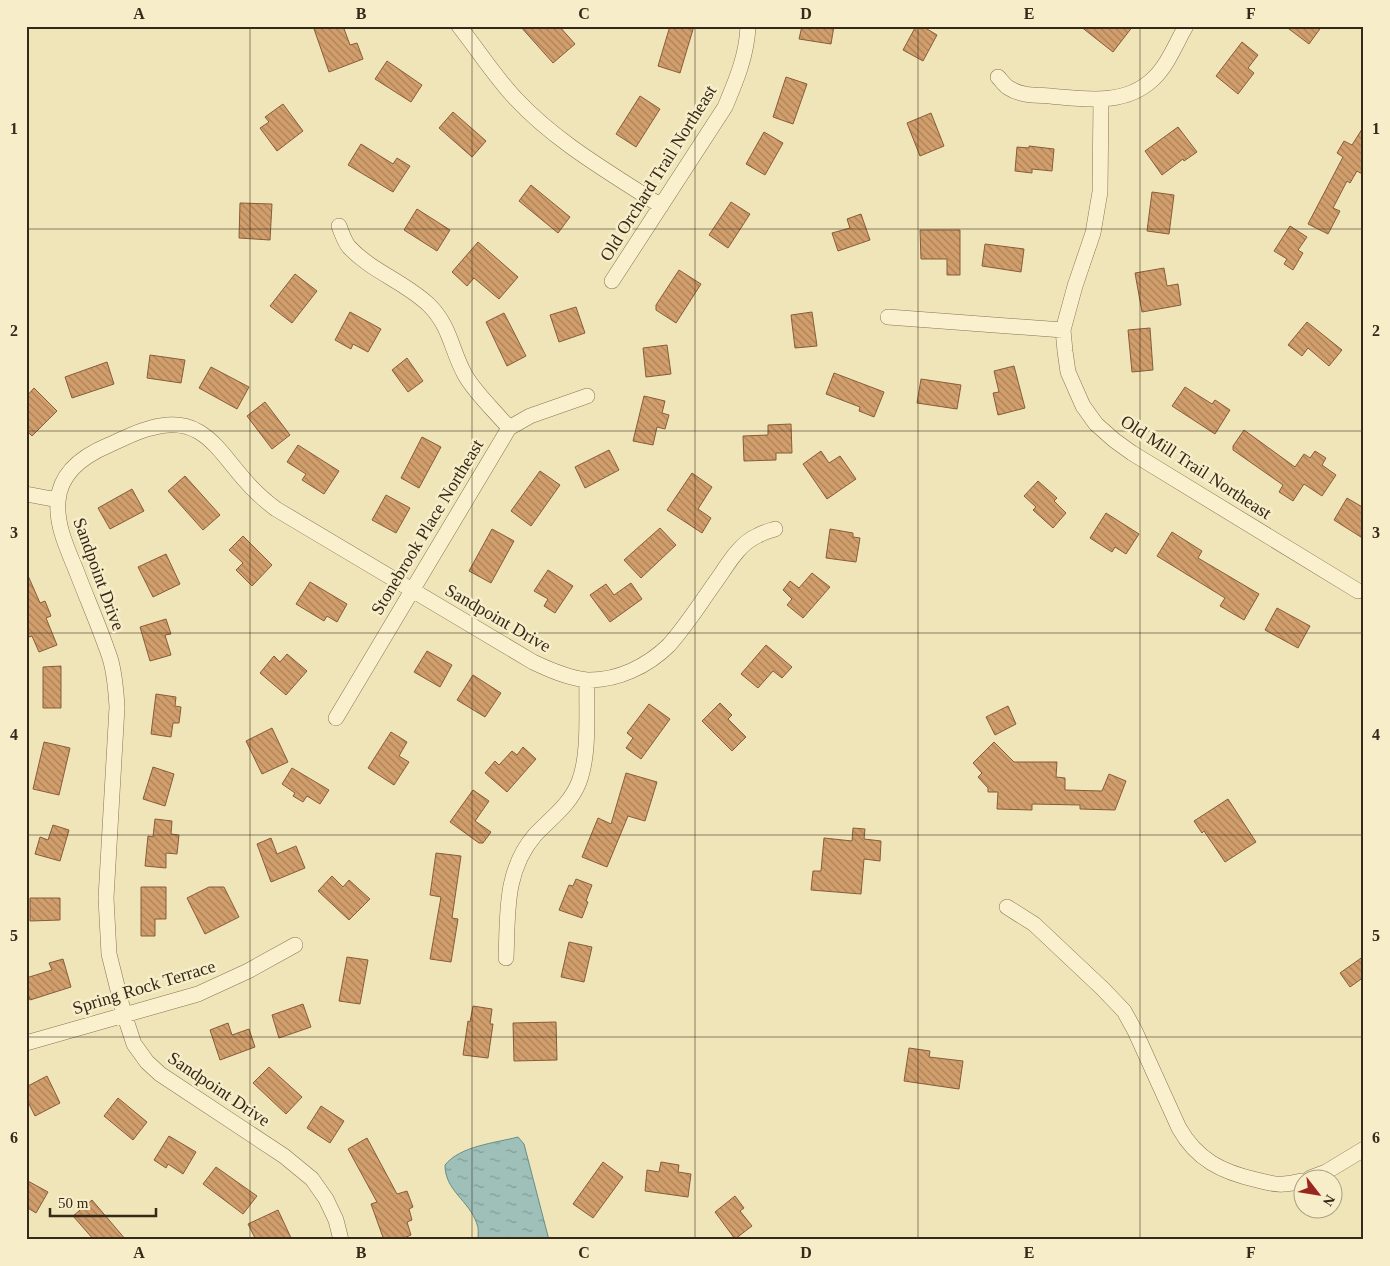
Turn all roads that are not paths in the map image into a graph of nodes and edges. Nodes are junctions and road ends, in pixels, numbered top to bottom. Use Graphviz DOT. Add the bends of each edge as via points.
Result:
graph roads {
  1 [pos="459,26"];
  2 [pos="748,26"];
  3 [pos="1186,26"];
  4 [pos="998,77"];
  5 [pos="1101,100"];
  6 [pos="661,206"];
  7 [pos="339,226"];
  8 [pos="612,281"];
  9 [pos="888,317"];
  10 [pos="1063,330"];
  11 [pos="587,396"];
  12 [pos="509,428"];
  13 [pos="26,494"];
  14 [pos="58,500"];
  15 [pos="775,529"];
  16 [pos="412,590"];
  17 [pos="1358,591"];
  18 [pos="587,680"];
  19 [pos="336,718"];
  20 [pos="1007,907"];
  21 [pos="295,945"];
  22 [pos="506,958"];
  23 [pos="124,1014"];
  24 [pos="26,1043"];
  25 [pos="1364,1149"];
  26 [pos="1333,1168"];
  27 [pos="1292,1183"];
  28 [pos="341,1240"];
  1 -- 6 [label="street" via="515,99 535,118 560,139"];
  2 -- 6 [label="street, Old Orchard Trail Northeast" via="743,58 725,107"];
  3 -- 5 [label="street" via="1153,79 1139,90"];
  4 -- 5 [label="street" via="1009,88 1025,94"];
  5 -- 10 [label="street, Old Mill Trail Northeast" via="1097,215"];
  6 -- 8 [label="street, Old Orchard Trail Northeast"];
  7 -- 12 [label="street" via="347,245 360,257 414,292 440,318 448,330 466,378"];
  9 -- 10 [label="street"];
  10 -- 17 [label="street, Old Mill Trail Northeast" via="1068,372 1074,389 1096,424 1114,440"];
  11 -- 12 [label="street, Stonebrook Place Northeast" via="530,416"];
  12 -- 16 [label="street, Stonebrook Place Northeast"];
  13 -- 14 [label="street"];
  14 -- 16 [label="street, Sandpoint Drive" via="68,475 87,456 150,428 176,425 188,428 211,440 255,492 276,509"];
  14 -- 23 [label="street, Sandpoint Drive" via="62,533 105,646 115,682 117,707 106,898 110,954"];
  15 -- 18 [label="street, Sandpoint Drive" via="755,536 740,548 680,631 653,658 623,674"];
  16 -- 18 [label="street, Sandpoint Drive" via="533,662 567,676"];
  16 -- 19 [label="street, Stonebrook Place Northeast"];
  18 -- 22 [label="street" via="585,751 579,782 566,804 527,846 516,868 510,886"];
  20 -- 27 [label="street" via="1034,924 1124,1011 1179,1128 1198,1154 1235,1175"];
  21 -- 23 [label="street, Spring Rock Terrace" via="212,988"];
  23 -- 24 [label="street, Spring Rock Terrace"];
  23 -- 28 [label="street, Sandpoint Drive" via="134,1044 147,1062 174,1084 284,1156 312,1179 336,1220"];
  25 -- 26 [label="street"];
}
